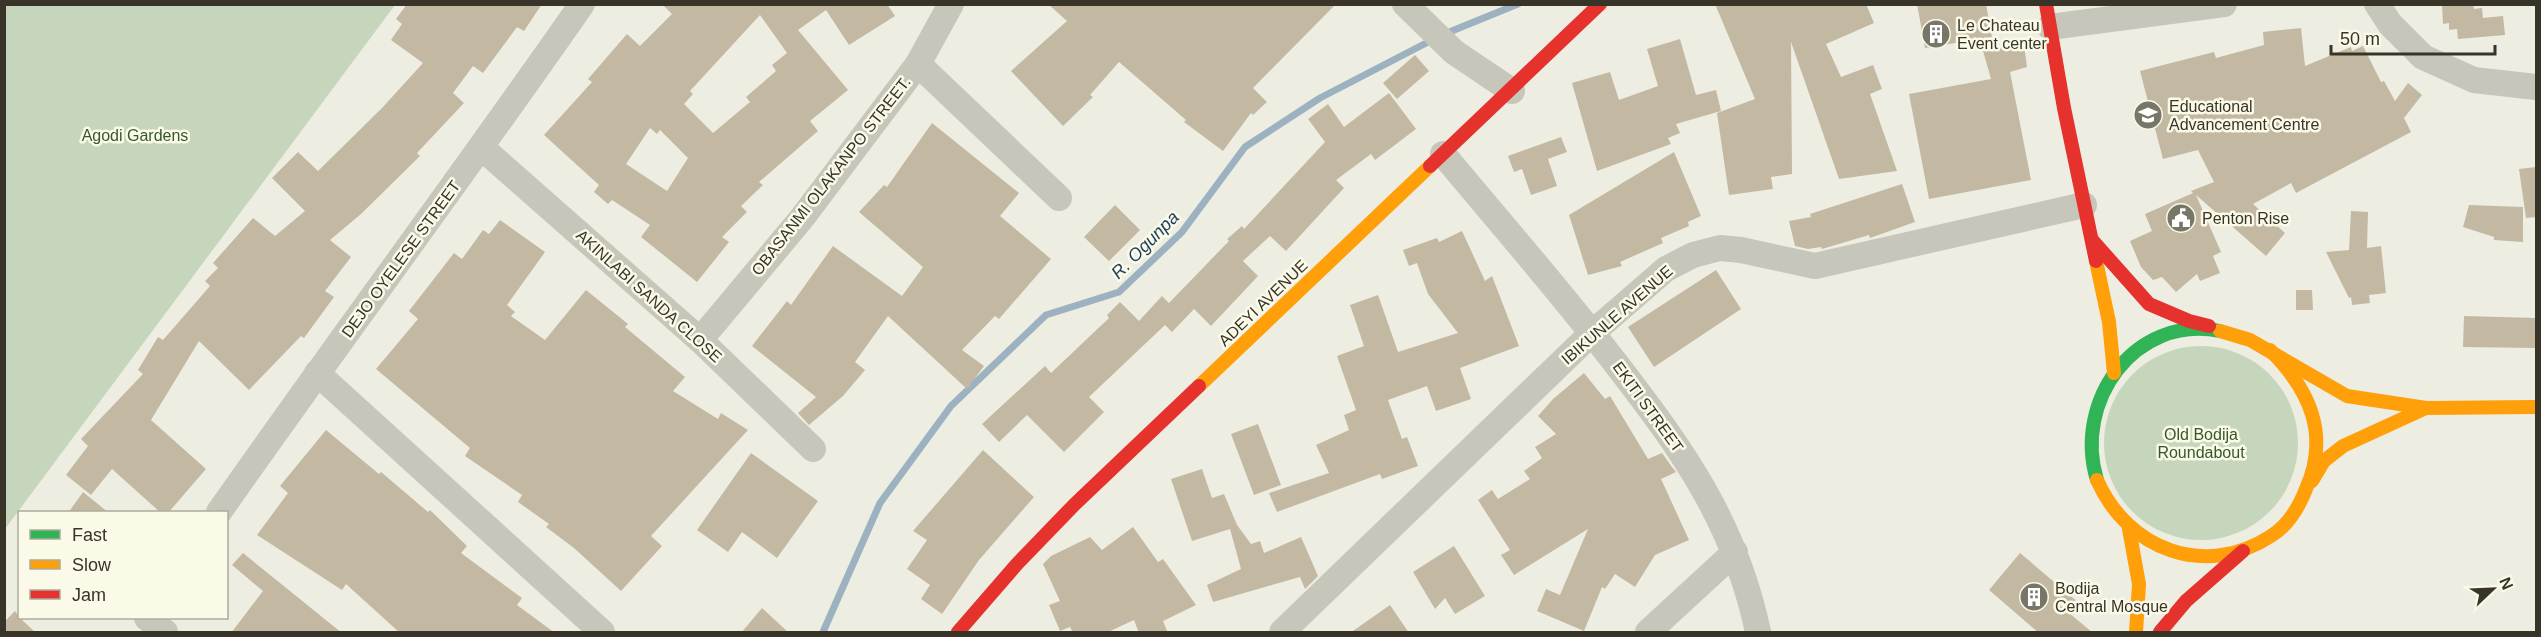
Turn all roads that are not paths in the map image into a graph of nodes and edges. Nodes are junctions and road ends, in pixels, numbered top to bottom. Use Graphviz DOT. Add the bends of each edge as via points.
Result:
graph roads {
  1 [pos="582,4"];
  2 [pos="951,4"];
  3 [pos="1600,4"];
  4 [pos="2224,4"];
  5 [pos="2377,4"];
  6 [pos="1408,8"];
  7 [pos="2048,16"];
  8 [pos="918,64"];
  9 [pos="2536,87"];
  10 [pos="1512,91"];
  11 [pos="482,148"];
  12 [pos="1443,154"];
  13 [pos="1059,198"];
  14 [pos="2084,205"];
  15 [pos="2091,239"];
  16 [pos="1592,333"];
  17 [pos="2235,333"];
  18 [pos="700,340"];
  19 [pos="2270,350"];
  20 [pos="2114,372"];
  21 [pos="317,373"];
  22 [pos="2536,407"];
  23 [pos="2426,408"];
  24 [pos="813,449"];
  25 [pos="2311,483"];
  26 [pos="220,511"];
  27 [pos="2129,529"];
  28 [pos="2243,551"];
  29 [pos="1735,552"];
  30 [pos="145,619"];
  31 [pos="147,619"];
  32 [pos="967,630"];
  33 [pos="134,633"];
  34 [pos="165,633"];
  35 [pos="602,633"];
  36 [pos="1282,633"];
  37 [pos="1648,633"];
  38 [pos="1758,633"];
  39 [pos="2136,633"];
  40 [pos="2160,633"];
  1 -- 11 [label="street, DEJO OYELESE STREET"];
  2 -- 8 [label="street, OBASANMI OLAKANPO STREET."];
  3 -- 10 [label="main road, ADEYI AVENUE"];
  4 -- 7 [label="street"];
  5 -- 9 [label="street" via="2390,24 2423,57 2474,80"];
  6 -- 10 [label="street" via="1454,52"];
  7 -- 14 [label="main road"];
  8 -- 13 [label="street"];
  8 -- 18 [label="street, OBASANMI OLAKANPO STREET." via="802,218"];
  10 -- 12 [label="main road, ADEYI AVENUE"];
  11 -- 18 [label="street, AKINLABI SANDA CLOSE"];
  11 -- 21 [label="street, DEJO OYELESE STREET"];
  12 -- 16 [label="street, EKITI STREET"];
  12 -- 32 [label="main road, ADEYI AVENUE" via="1075,504"];
  14 -- 15 [label="main road"];
  14 -- 16 [label="street, IBIKUNLE AVENUE" via="1815,266 1720,248 1693,255 1666,269"];
  15 -- 17 [label="main road" via="2148,304 2189,321"];
  15 -- 20 [label="main road" via="2109,322"];
  16 -- 29 [label="street, EKITI STREET" via="1674,439 1711,501"];
  16 -- 36 [label="street, IBIKUNLE AVENUE"];
  17 -- 19 [label="main road"];
  17 -- 20 [label="main road" via="2182,330 2133,353"];
  18 -- 24 [label="street, AKINLABI SANDA CLOSE"];
  19 -- 23 [label="main road" via="2309,377 2347,396"];
  19 -- 25 [label="main road" via="2286,364 2309,400 2318,441"];
  20 -- 27 [label="main road" via="2096,406 2090,454 2101,491"];
  21 -- 26 [label="street, DEJO OYELESE STREET"];
  21 -- 35 [label="street"];
  22 -- 23 [label="main road"];
  23 -- 25 [label="main road" via="2343,446 2324,461"];
  25 -- 28 [label="main road" via="2295,512 2272,536"];
  27 -- 28 [label="main road" via="2145,541 2183,556 2213,557"];
  27 -- 39 [label="main road" via="2139,584"];
  28 -- 40 [label="main road" via="2186,601"];
  29 -- 37 [label="street"];
  29 -- 38 [label="street, EKITI STREET"];
  30 -- 33 [label="street"];
  31 -- 34 [label="street"];
}
